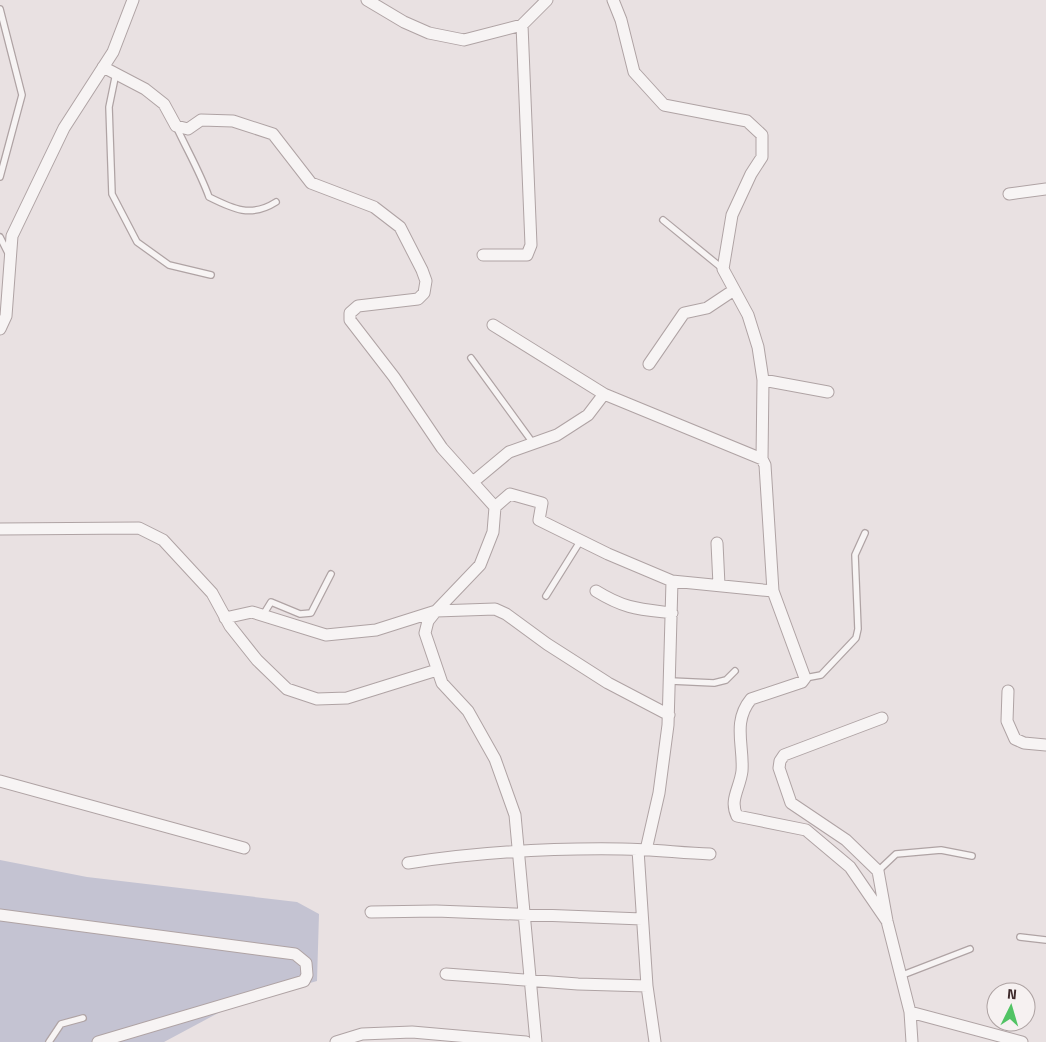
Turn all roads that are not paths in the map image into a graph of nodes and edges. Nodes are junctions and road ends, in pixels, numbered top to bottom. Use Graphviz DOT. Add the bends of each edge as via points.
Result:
graph roads {
  1 [pos="133,0"];
  2 [pos="367,0"];
  3 [pos="547,0"];
  4 [pos="613,0"];
  5 [pos="0,9"];
  6 [pos="522,25"];
  7 [pos="103,67"];
  8 [pos="116,72"];
  9 [pos="176,126"];
  10 [pos="0,177"];
  11 [pos="1046,189"];
  12 [pos="1009,194"];
  13 [pos="276,202"];
  14 [pos="663,220"];
  15 [pos="0,237"];
  16 [pos="483,255"];
  17 [pos="10,256"];
  18 [pos="723,269"];
  19 [pos="211,275"];
  20 [pos="734,290"];
  21 [pos="493,325"];
  22 [pos="0,329"];
  23 [pos="471,358"];
  24 [pos="648,364"];
  25 [pos="763,380"];
  26 [pos="828,392"];
  27 [pos="604,394"];
  28 [pos="533,443"];
  29 [pos="762,459"];
  30 [pos="474,482"];
  31 [pos="495,507"];
  32 [pos="0,529"];
  33 [pos="865,533"];
  34 [pos="580,540"];
  35 [pos="717,543"];
  36 [pos="331,574"];
  37 [pos="672,582"];
  38 [pos="719,585"];
  39 [pos="596,591"];
  40 [pos="773,591"];
  41 [pos="546,596"];
  42 [pos="436,610"];
  43 [pos="672,613"];
  44 [pos="263,615"];
  45 [pos="225,618"];
  46 [pos="437,670"];
  47 [pos="735,671"];
  48 [pos="805,678"];
  49 [pos="671,681"];
  50 [pos="1008,691"];
  51 [pos="669,715"];
  52 [pos="882,718"];
  53 [pos="1046,745"];
  54 [pos="0,781"];
  55 [pos="244,848"];
  56 [pos="642,850"];
  57 [pos="518,851"];
  58 [pos="710,854"];
  59 [pos="972,856"];
  60 [pos="408,863"];
  61 [pos="878,870"];
  62 [pos="371,912"];
  63 [pos="0,915"];
  64 [pos="523,916"];
  65 [pos="642,919"];
  66 [pos="887,920"];
  67 [pos="1020,937"];
  68 [pos="1046,940"];
  69 [pos="970,949"];
  70 [pos="446,974"];
  71 [pos="900,976"];
  72 [pos="529,980"];
  73 [pos="647,986"];
  74 [pos="910,1012"];
  75 [pos="83,1018"];
  76 [pos="49,1042"];
  77 [pos="98,1042"];
  78 [pos="336,1042"];
  79 [pos="526,1042"];
  80 [pos="536,1042"];
  81 [pos="655,1042"];
  82 [pos="912,1042"];
  83 [pos="1022,1042"];
  1 -- 7 [label="street" via="113,52"];
  2 -- 6 [label="street" via="429,33 464,40"];
  3 -- 6 [label="street"];
  4 -- 18 [label="street" via="634,72 664,105 747,121 762,135 762,157 732,215"];
  5 -- 10 [label="lane" via="22,95"];
  6 -- 16 [label="street" via="531,245 527,255"];
  7 -- 8 [label="street"];
  7 -- 17 [label="street" via="64,128 48,160 12,236"];
  8 -- 9 [label="street" via="164,104"];
  8 -- 19 [label="lane" via="109,107 112,194 137,242 169,265"];
  9 -- 13 [label="lane" via="190,157 201,172 210,197 235,210 254,210"];
  9 -- 30 [label="street" via="188,128 201,120 233,121 273,134 311,183 374,207 400,227 422,270 426,281 424,292 418,299 358,306 350,313 350,320 442,448"];
  11 -- 12 [label="street"];
  14 -- 18 [label="lane"];
  15 -- 17 [label="lane"];
  17 -- 22 [label="street" via="6,316"];
  18 -- 20 [label="street"];
  20 -- 24 [label="street" via="707,308 684,313"];
  20 -- 25 [label="street" via="748,315 758,347"];
  21 -- 27 [label="street"];
  23 -- 28 [label="lane"];
  25 -- 26 [label="street"];
  25 -- 29 [label="street"];
  27 -- 28 [label="street" via="588,415 557,436"];
  27 -- 29 [label="street"];
  28 -- 30 [label="street" via="509,452"];
  29 -- 40 [label="street"];
  30 -- 31 [label="street"];
  31 -- 34 [label="street" via="510,494 538,500 542,503 539,520"];
  31 -- 42 [label="street" via="493,532 480,565"];
  32 -- 45 [label="street" via="138,528 163,540 212,593"];
  33 -- 48 [label="lane" via="855,555 856,638 820,675"];
  34 -- 37 [label="street"];
  34 -- 41 [label="lane"];
  35 -- 38 [label="street"];
  36 -- 44 [label="lane" via="311,613 300,614 271,602"];
  37 -- 38 [label="street"];
  37 -- 43 [label="street"];
  38 -- 40 [label="street"];
  39 -- 43 [label="street" via="617,604"];
  40 -- 48 [label="street"];
  42 -- 44 [label="street" via="376,630 326,635"];
  42 -- 46 [label="street" via="425,633"];
  42 -- 51 [label="street" via="495,609 600,678"];
  43 -- 49 [label="street"];
  44 -- 45 [label="street" via="252,612"];
  45 -- 46 [label="street" via="257,660 287,689 316,699 347,698"];
  46 -- 57 [label="street" via="442,683 468,711 495,759 515,815"];
  47 -- 49 [label="lane" via="726,680 714,683"];
  48 -- 66 [label="street" via="802,682 751,699 746,705 739,736 742,772 733,808 737,816 806,830 850,867"];
  49 -- 51 [label="street"];
  50 -- 53 [label="street" via="1008,721 1015,739"];
  51 -- 56 [label="street" via="659,793"];
  52 -- 61 [label="street" via="784,755 780,761 791,803 846,840"];
  54 -- 55 [label="street"];
  56 -- 57 [label="street"];
  56 -- 58 [label="street"];
  56 -- 65 [label="street"];
  57 -- 60 [label="street" via="470,853"];
  57 -- 64 [label="street"];
  59 -- 61 [label="lane" via="941,850 896,854"];
  61 -- 66 [label="street"];
  62 -- 64 [label="street" via="436,911"];
  63 -- 77 [label="street" via="295,954 306,963 304,981"];
  64 -- 65 [label="street"];
  64 -- 72 [label="street"];
  65 -- 73 [label="street"];
  66 -- 71 [label="street"];
  67 -- 68 [label="lane"];
  69 -- 71 [label="lane"];
  70 -- 72 [label="street"];
  71 -- 74 [label="street"];
  72 -- 73 [label="street"];
  72 -- 80 [label="street"];
  73 -- 81 [label="street"];
  74 -- 82 [label="street"];
  74 -- 83 [label="street"];
  75 -- 76 [label="lane" via="61,1024"];
  78 -- 79 [label="street" via="362,1034 412,1032"];
}
